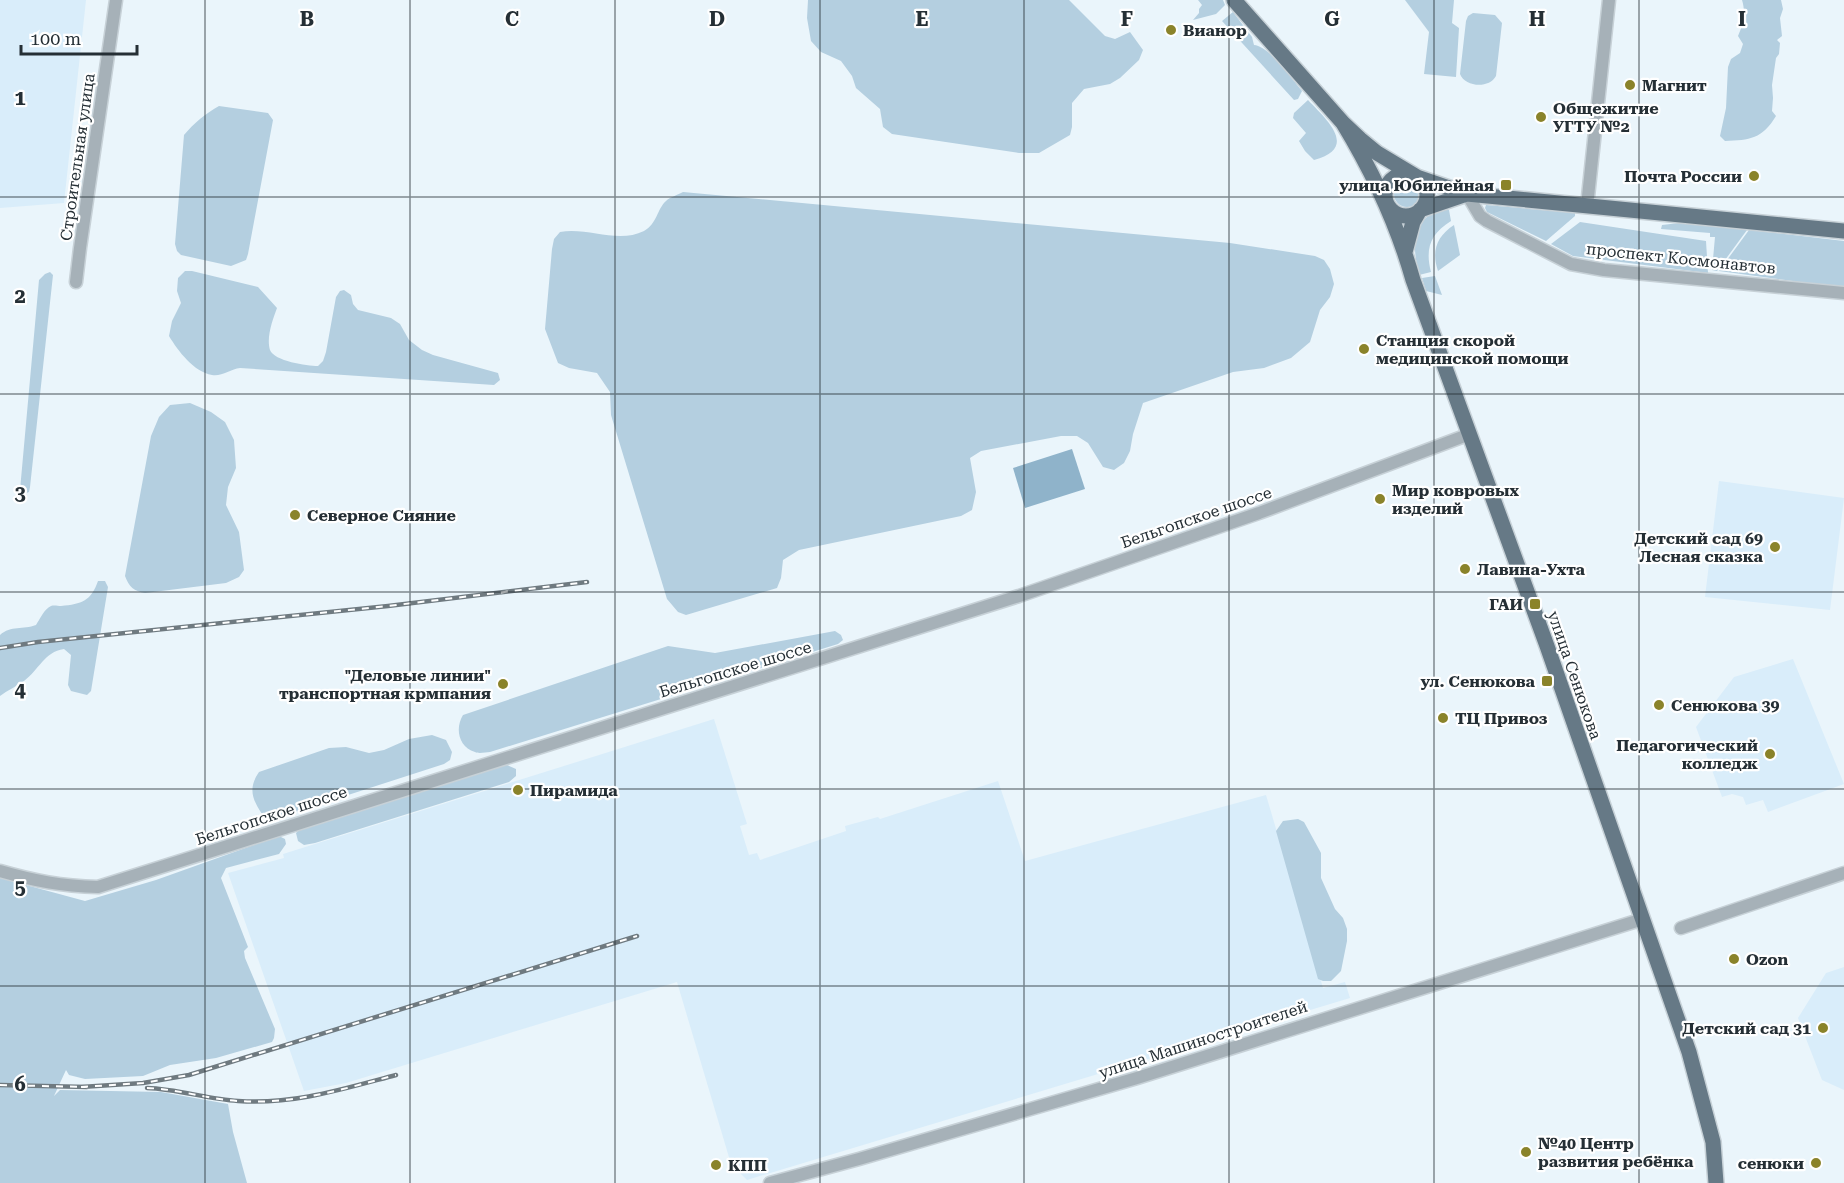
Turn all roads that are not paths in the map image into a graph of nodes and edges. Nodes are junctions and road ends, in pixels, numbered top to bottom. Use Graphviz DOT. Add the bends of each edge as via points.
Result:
graph roads {
  1 [pos="116,0"];
  2 [pos="1234,0"];
  3 [pos="1609,0"];
  4 [pos="1343,123"];
  5 [pos="1417,177"];
  6 [pos="1467,194"];
  7 [pos="1387,204"];
  8 [pos="1587,206"];
  9 [pos="1420,210"];
  10 [pos="1844,231"];
  11 [pos="1406,252"];
  12 [pos="76,282"];
  13 [pos="1844,293"];
  14 [pos="1470,434"];
  15 [pos="0,871"];
  16 [pos="1844,873"];
  17 [pos="1643,919"];
  18 [pos="1681,928"];
  19 [pos="770,1183"];
  20 [pos="1716,1183"];
  1 -- 12 [label="street, Строительная улица"];
  2 -- 4 [label="main road, улица Сенюкова"];
  3 -- 8 [label="street"];
  4 -- 5 [label="main road, улица Сенюкова" via="1377,153"];
  4 -- 7 [label="main road, улица Сенюкова"];
  5 -- 6 [label="main road"];
  5 -- 7 [label="main road" via="1404,174 1392,179 1386,191"];
  5 -- 9 [label="main road, улица Сенюкова" via="1427,195"];
  6 -- 8 [label="main road"];
  6 -- 9 [label="main road"];
  6 -- 13 [label="street, проспект Космонавтов" via="1487,221 1571,264"];
  7 -- 9 [label="main road" via="1403,216"];
  7 -- 11 [label="main road, улица Сенюкова"];
  8 -- 10 [label="main road"];
  9 -- 11 [label="main road, улица Сенюкова"];
  11 -- 14 [label="main road, улица Сенюкова"];
  14 -- 15 [label="street, Бельгопское шоссе" via="1259,513 1019,596 98,887 40,882"];
  14 -- 17 [label="main road, улица Сенюкова"];
  16 -- 18 [label="street"];
  17 -- 19 [label="street, улица Машиностроителей" via="1126,1082"];
  17 -- 20 [label="main road, улица Сенюкова" via="1695,1075 1713,1142"];
}
